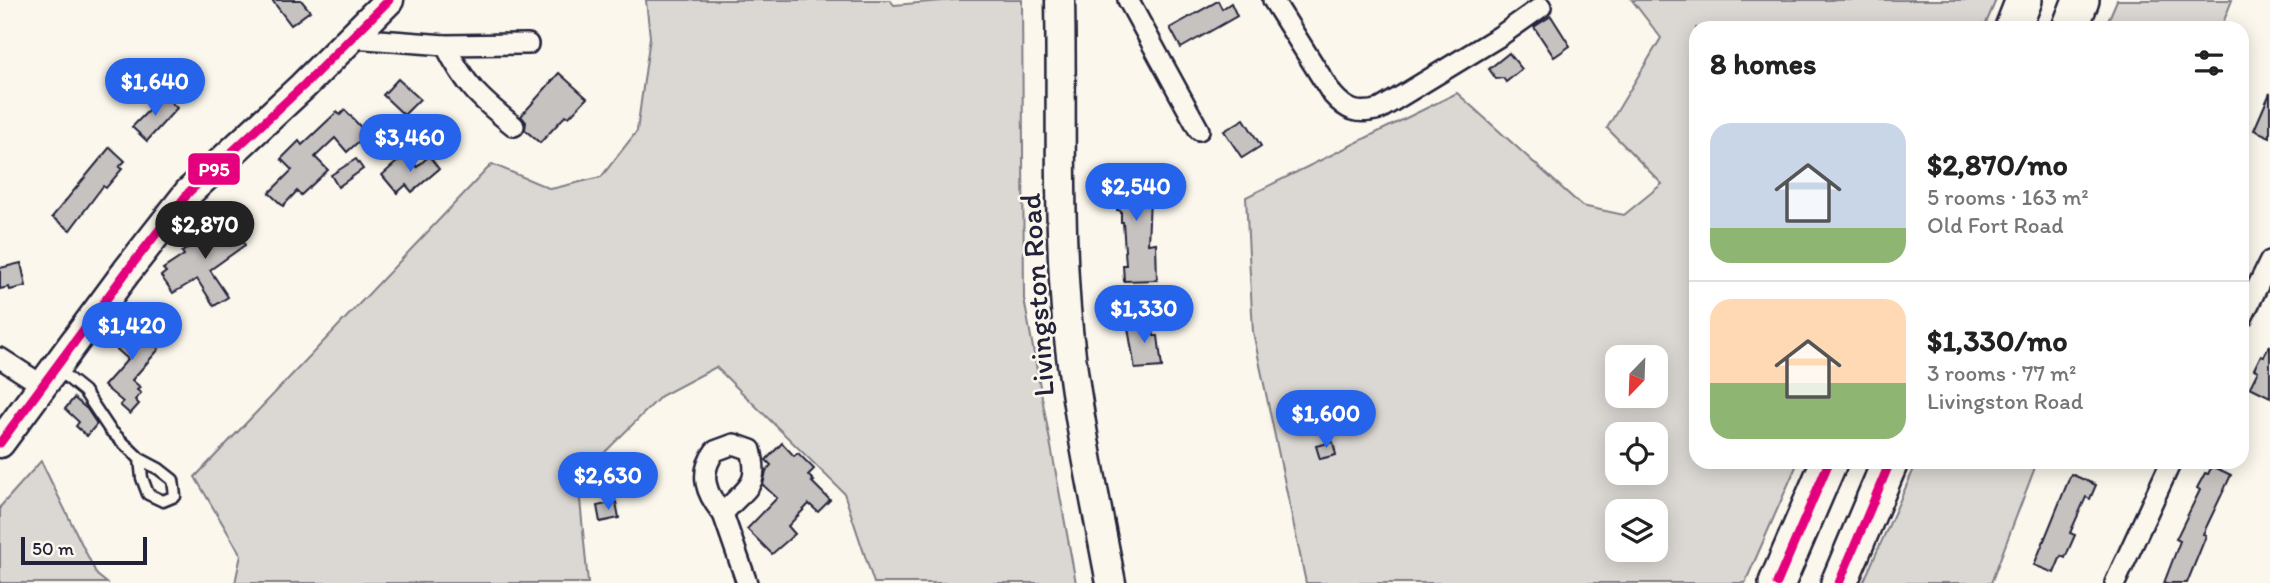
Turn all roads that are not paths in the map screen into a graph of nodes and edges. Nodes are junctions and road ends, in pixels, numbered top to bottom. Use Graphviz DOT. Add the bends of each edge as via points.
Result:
graph roads {
  1 [pos="389,0"];
  2 [pos="1060,0"];
  3 [pos="1273,0"];
  4 [pos="2024,0"];
  5 [pos="2081,0"];
  6 [pos="1134,2"];
  7 [pos="1541,7"];
  8 [pos="2015,21"];
  9 [pos="2073,21"];
  10 [pos="353,38"];
  11 [pos="528,44"];
  12 [pos="445,45"];
  13 [pos="514,126"];
  14 [pos="1199,130"];
  15 [pos="2270,261"];
  16 [pos="2249,304"];
  17 [pos="0,358"];
  18 [pos="49,376"];
  19 [pos="0,443"];
  20 [pos="140,459"];
  21 [pos="1826,469"];
  22 [pos="1887,469"];
  23 [pos="2168,469"];
  24 [pos="723,514"];
  25 [pos="747,583"];
  26 [pos="1111,583"];
  27 [pos="1777,583"];
  28 [pos="1839,583"];
  29 [pos="2115,583"];
  1 -- 10 [label="main road"];
  2 -- 26 [label="main road, Livingston Road" via="1066,309 1075,393"];
  3 -- 7 [label="street" via="1332,94 1353,113 1391,103"];
  4 -- 8 [label="highway"];
  5 -- 9 [label="highway"];
  6 -- 14 [label="street"];
  10 -- 12 [label="street"];
  10 -- 18 [label="main road" via="189,192"];
  11 -- 12 [label="street"];
  12 -- 13 [label="street" via="478,97"];
  15 -- 16 [label="street"];
  17 -- 18 [label="street"];
  18 -- 19 [label="main road"];
  18 -- 20 [label="lane" via="84,391 110,430"];
  20 -- 20 [label="lane" via="173,480 175,496 163,500 148,494"];
  21 -- 27 [label="highway"];
  22 -- 28 [label="highway"];
  23 -- 29 [label="street"];
  24 -- 25 [label="street"];
}
